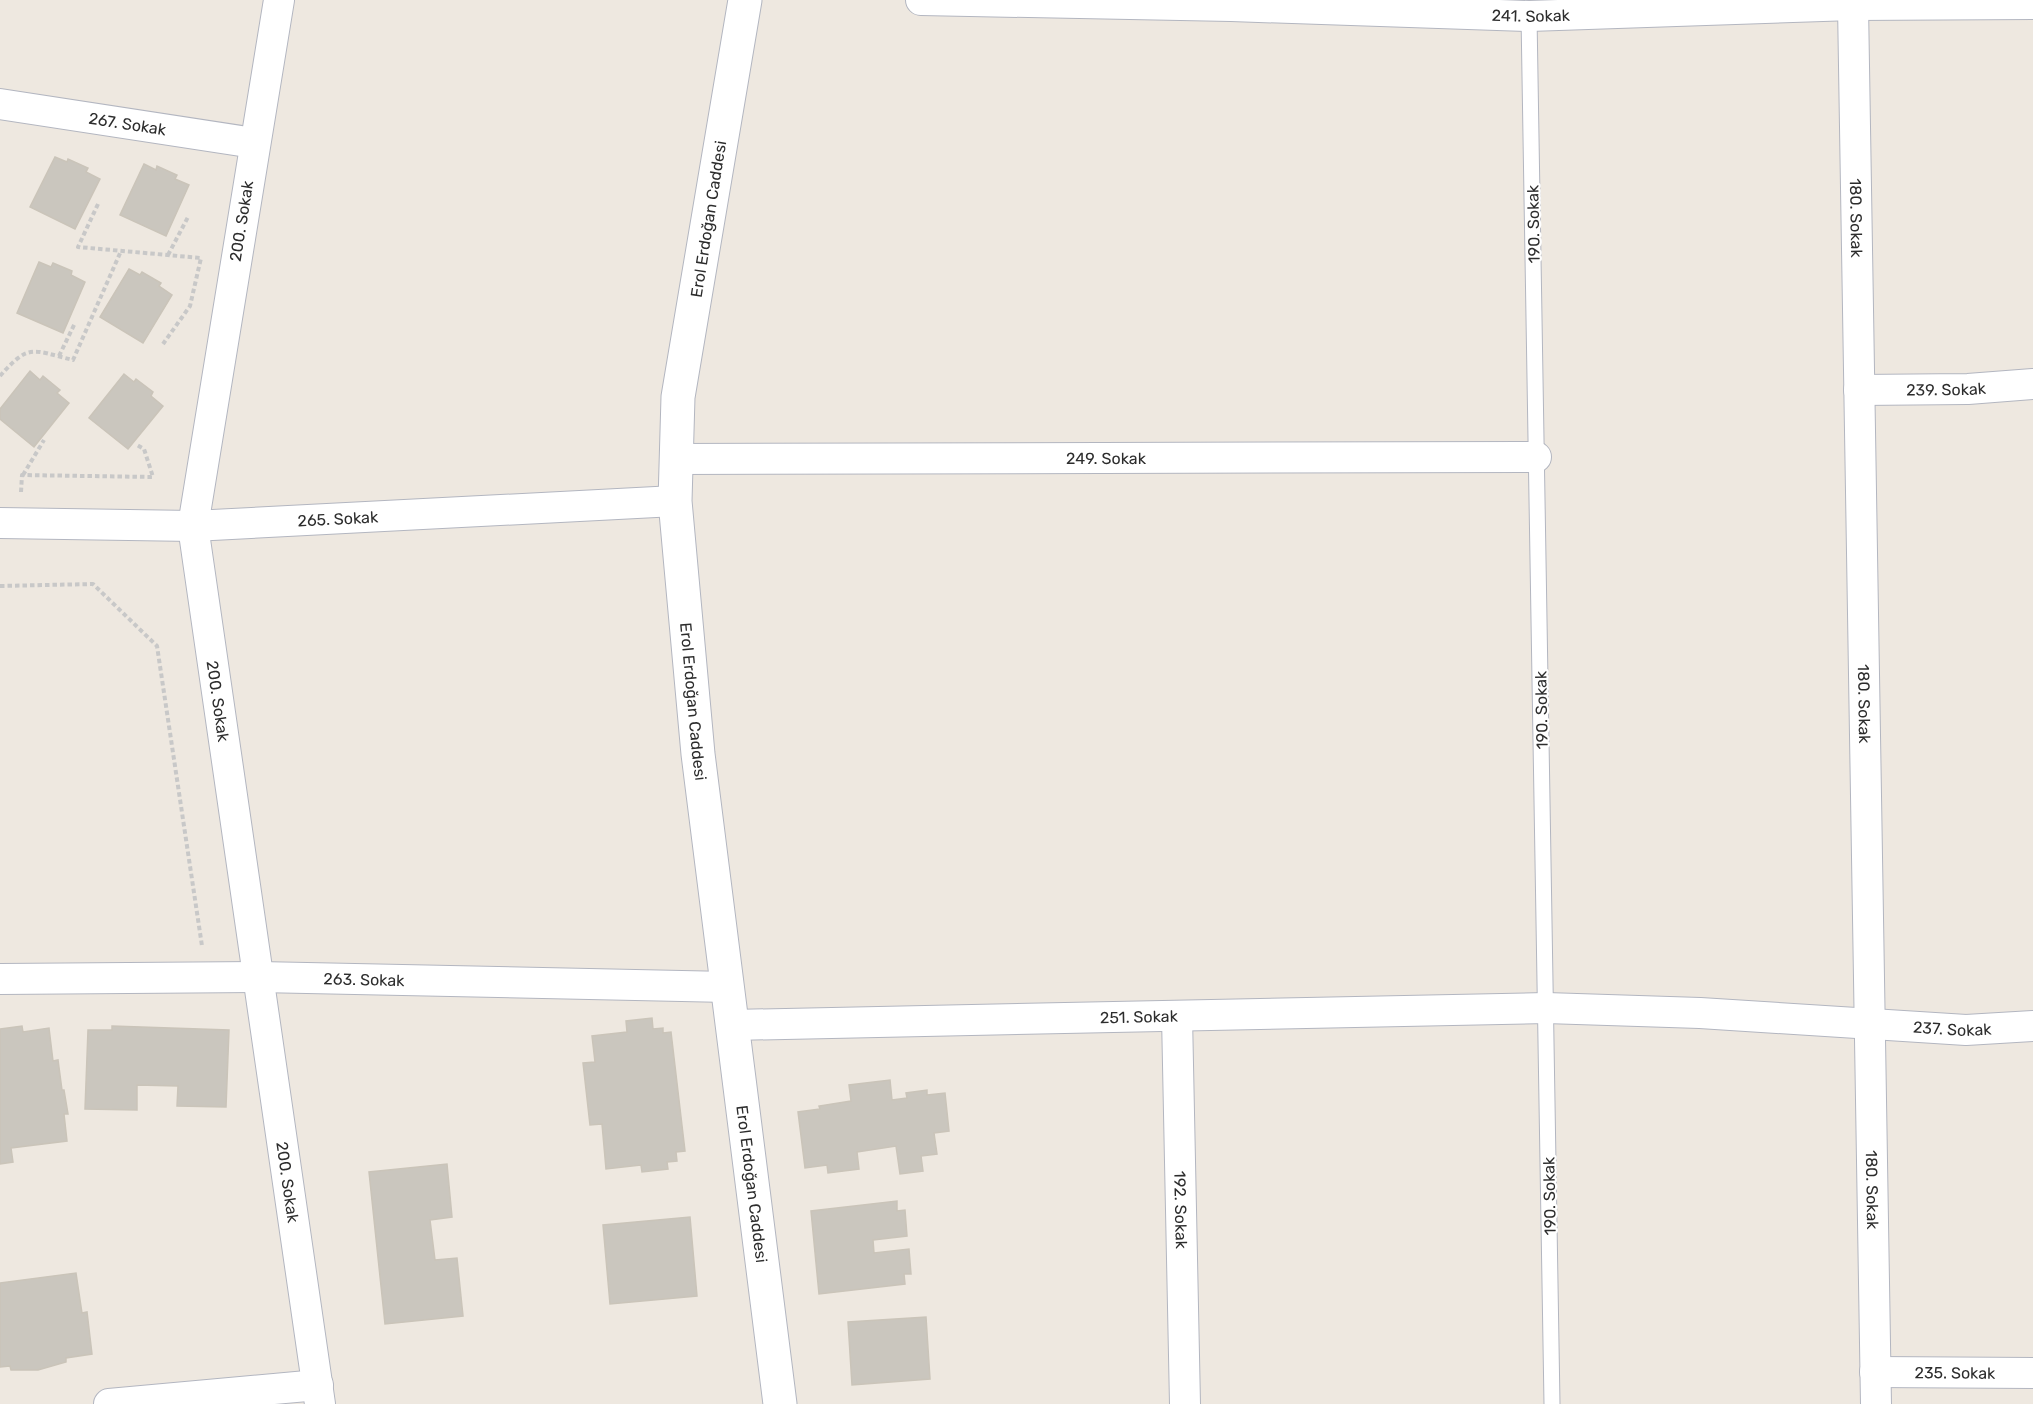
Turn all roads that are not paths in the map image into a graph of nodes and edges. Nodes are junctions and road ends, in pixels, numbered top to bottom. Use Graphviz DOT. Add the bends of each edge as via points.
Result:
graph roads {
  1 [pos="279,0"];
  2 [pos="745,0"];
  3 [pos="921,0"];
  4 [pos="1952,2"];
  5 [pos="1232,3"];
  6 [pos="1852,4"];
  7 [pos="2033,4"];
  8 [pos="1645,7"];
  9 [pos="1529,16"];
  10 [pos="0,104"];
  11 [pos="254,143"];
  12 [pos="2033,384"];
  13 [pos="1859,390"];
  14 [pos="1536,457"];
  15 [pos="676,459"];
  16 [pos="675,501"];
  17 [pos="9,523"];
  18 [pos="193,526"];
  19 [pos="259,977"];
  20 [pos="0,979"];
  21 [pos="728,987"];
  22 [pos="1546,1008"];
  23 [pos="1176,1016"];
  24 [pos="734,1025"];
  25 [pos="1870,1026"];
  26 [pos="2033,1026"];
  27 [pos="1875,1372"];
  28 [pos="2033,1373"];
  29 [pos="319,1394"];
  30 [pos="109,1404"];
  31 [pos="780,1404"];
  32 [pos="1185,1404"];
  33 [pos="1552,1404"];
  34 [pos="1876,1404"];
  1 -- 11 [label="street, 200. Sokak"];
  2 -- 15 [label="street, Erol Erdoğan Caddesi" via="678,397"];
  3 -- 5 [label="street, 241. Sokak"];
  4 -- 6 [label="street, 241. Sokak"];
  4 -- 7 [label="street, 241. Sokak"];
  5 -- 9 [label="street, 241. Sokak"];
  6 -- 8 [label="street, 241. Sokak"];
  6 -- 13 [label="street, 180. Sokak"];
  8 -- 9 [label="street, 241. Sokak"];
  9 -- 14 [label="lane, 190. Sokak"];
  10 -- 11 [label="street, 267. Sokak"];
  11 -- 18 [label="street, 200. Sokak"];
  12 -- 13 [label="street, 239. Sokak"];
  13 -- 25 [label="street, 180. Sokak"];
  14 -- 15 [label="street, 249. Sokak"];
  14 -- 22 [label="lane, 190. Sokak"];
  15 -- 16 [label="street, Erol Erdoğan Caddesi"];
  16 -- 18 [label="street, 265. Sokak"];
  16 -- 21 [label="street, Erol Erdoğan Caddesi" via="698,754"];
  17 -- 18 [label="street, 265. Sokak"];
  18 -- 19 [label="street, 200. Sokak"];
  19 -- 20 [label="street, 263. Sokak"];
  19 -- 21 [label="street, 263. Sokak"];
  19 -- 29 [label="street, 200. Sokak"];
  21 -- 24 [label="street, Erol Erdoğan Caddesi"];
  22 -- 23 [label="street, 251. Sokak"];
  22 -- 25 [label="street, 251. Sokak" via="1700,1013"];
  22 -- 33 [label="lane, 190. Sokak"];
  23 -- 24 [label="street, 251. Sokak"];
  23 -- 32 [label="street, 192. Sokak"];
  24 -- 31 [label="street, Erol Erdoğan Caddesi"];
  25 -- 26 [label="street, 237. Sokak" via="1966,1030"];
  25 -- 27 [label="street, 180. Sokak"];
  27 -- 28 [label="street, 235. Sokak"];
  27 -- 34 [label="street, 180. Sokak"];
  29 -- 30 [label="street"];
}
